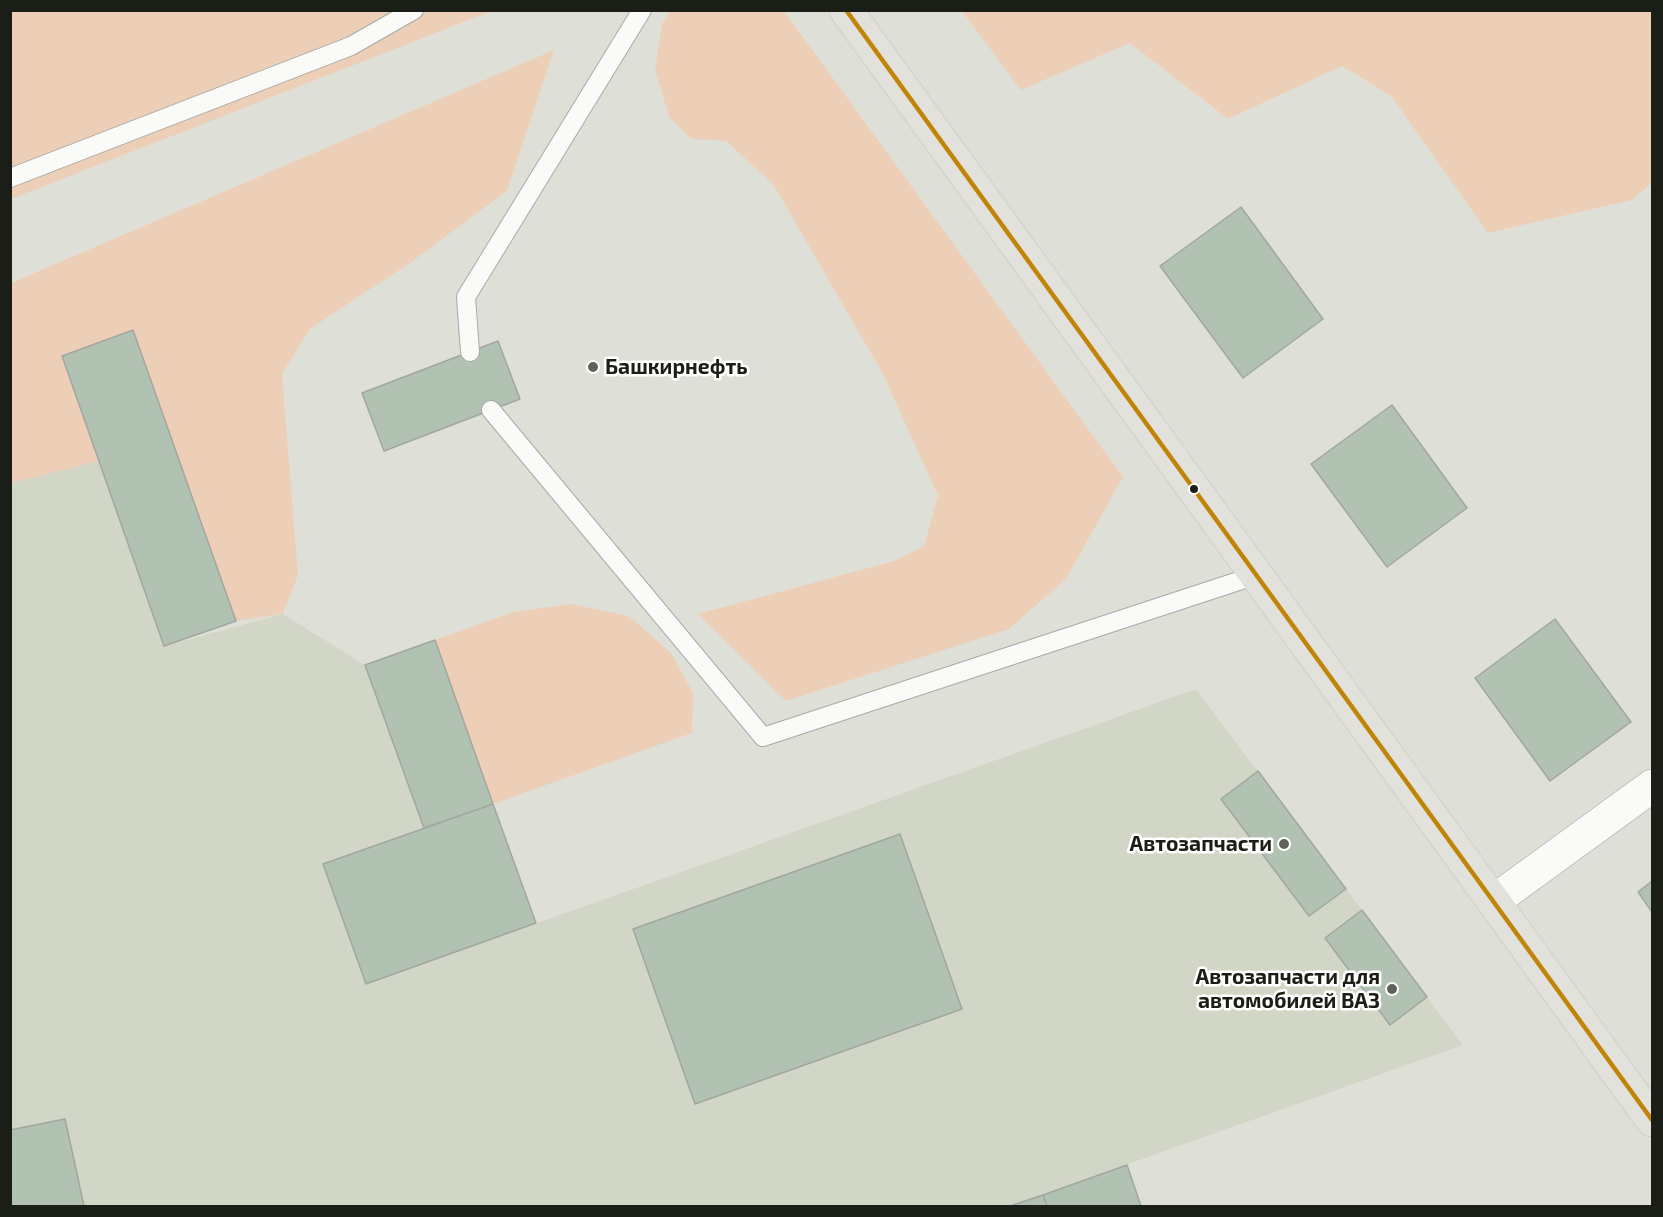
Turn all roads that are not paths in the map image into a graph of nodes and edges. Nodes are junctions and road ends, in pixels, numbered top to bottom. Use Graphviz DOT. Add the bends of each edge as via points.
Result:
graph roads {
  1 [pos="414,10"];
  2 [pos="642,10"];
  3 [pos="846,10"];
  4 [pos="10,178"];
  5 [pos="470,352"];
  6 [pos="490,410"];
  7 [pos="1257,575"];
  8 [pos="1653,786"];
  9 [pos="1494,901"];
  10 [pos="1653,1120"];
  1 -- 4 [label="lane" via="351,46"];
  2 -- 5 [label="lane" via="466,297"];
  3 -- 7 [label="main road"];
  6 -- 7 [label="lane" via="763,737"];
  7 -- 9 [label="main road"];
  8 -- 9 [label="street"];
  9 -- 10 [label="main road"];
}
